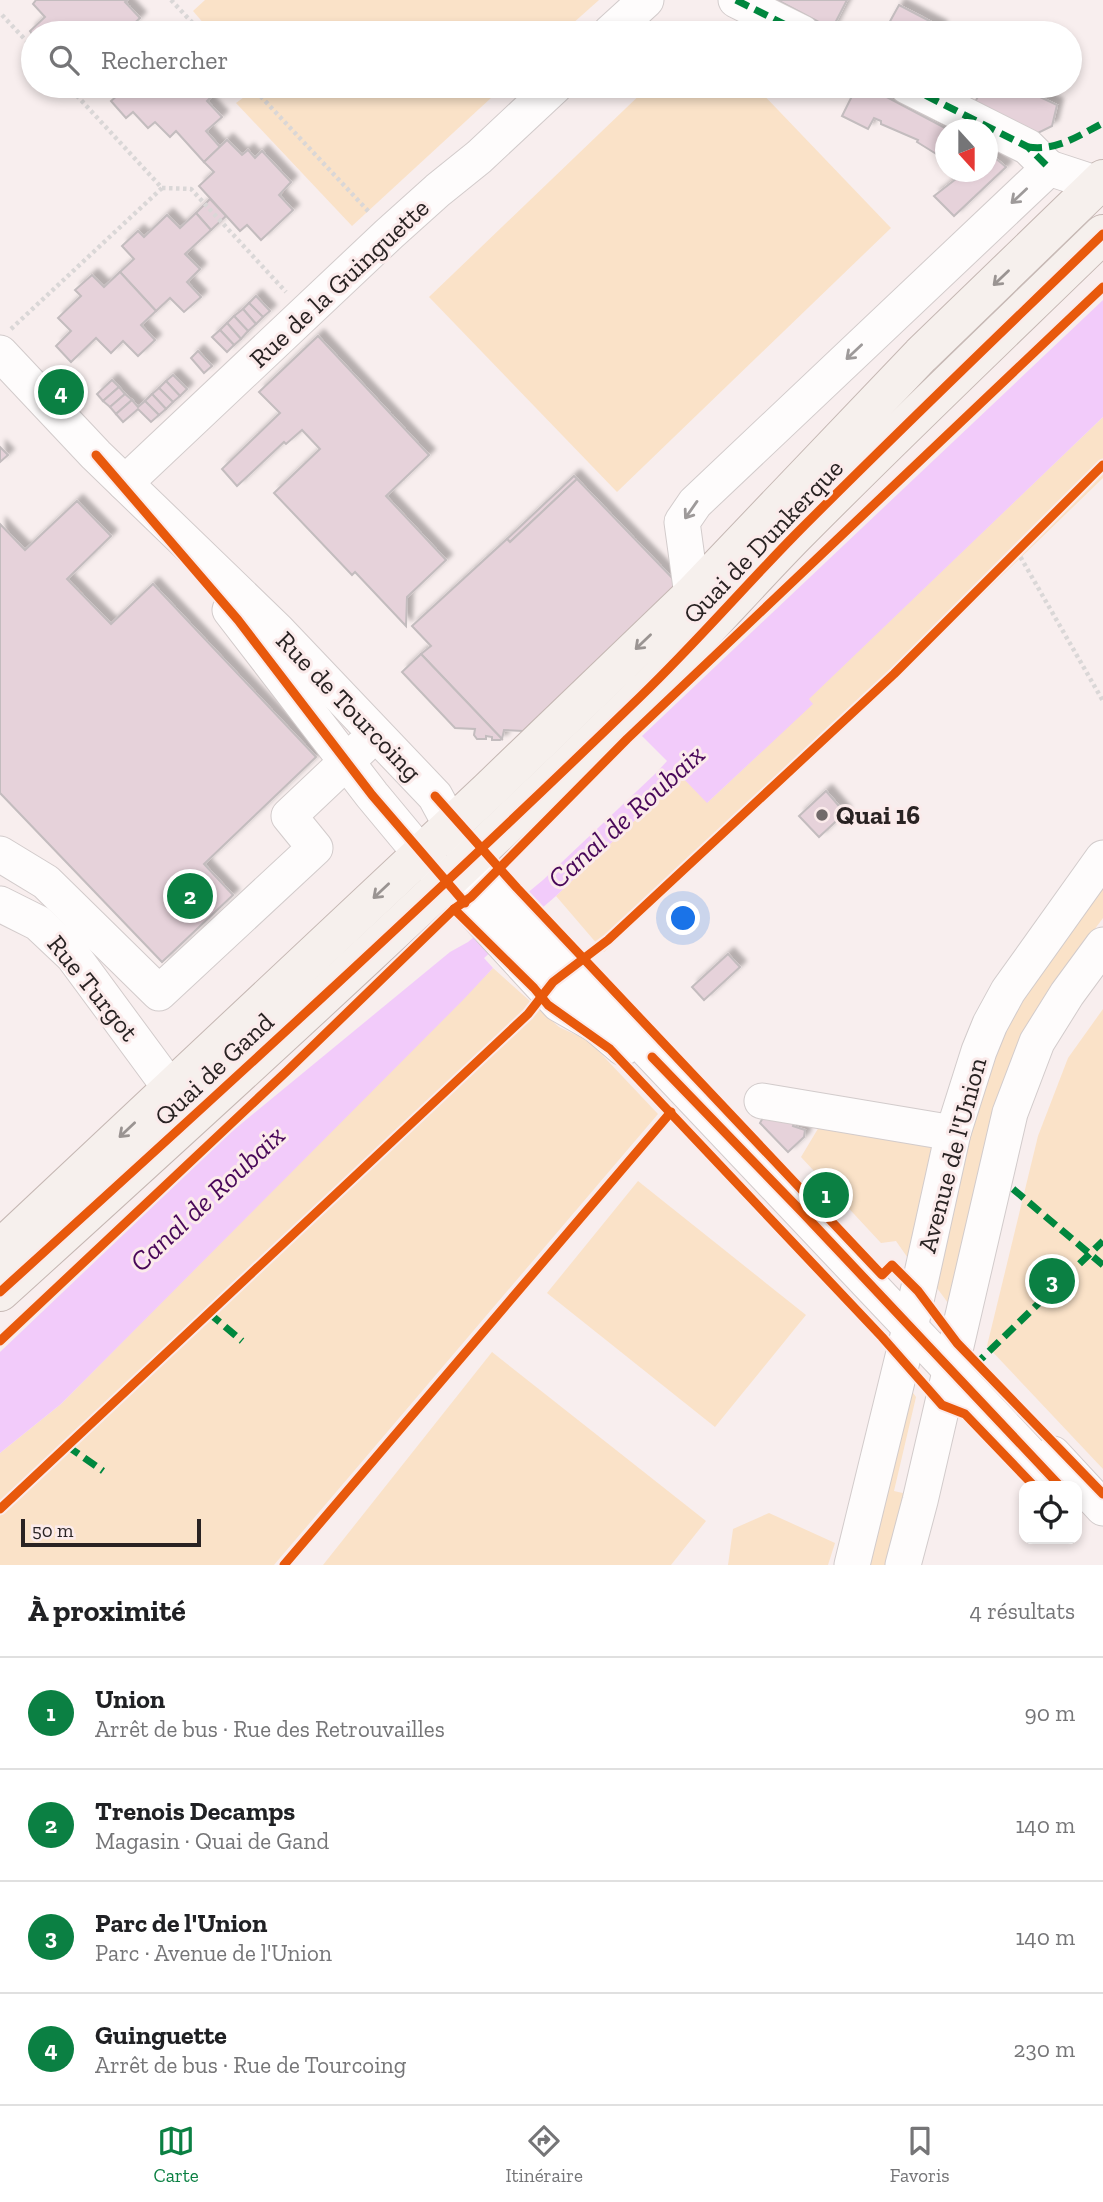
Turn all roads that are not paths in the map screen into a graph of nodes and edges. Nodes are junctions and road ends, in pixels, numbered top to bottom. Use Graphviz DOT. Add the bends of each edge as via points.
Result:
graph roads {
  1 [pos="646,0"];
  2 [pos="736,0"];
  3 [pos="623,21"];
  4 [pos="778,21"];
  5 [pos="542,98"];
  6 [pos="932,98"];
  7 [pos="1049,168"];
  8 [pos="1101,182"];
  9 [pos="1103,234"];
  10 [pos="5,342"];
  11 [pos="96,455"];
  12 [pos="125,483"];
  13 [pos="692,594"];
  14 [pos="360,749"];
  15 [pos="439,828"];
  16 [pos="0,854"];
  17 [pos="1103,858"];
  18 [pos="472,877"];
  19 [pos="0,904"];
  20 [pos="1103,945"];
  21 [pos="555,966"];
  22 [pos="171,1089"];
  23 [pos="762,1101"];
  24 [pos="953,1133"];
  25 [pos="7,1233"];
  26 [pos="0,1292"];
  27 [pos="910,1328"];
  28 [pos="952,1361"];
  29 [pos="1056,1481"];
  30 [pos="1103,1508"];
  31 [pos="1082,1509"];
  32 [pos="1103,1532"];
  33 [pos="852,1565"];
  34 [pos="903,1565"];
  1 -- 3 [label="street"];
  2 -- 4 [label="street"];
  5 -- 12 [label="street, Rue de la Guinguette" via="389,234"];
  6 -- 7 [label="street" via="1028,148"];
  7 -- 8 [label="street"];
  7 -- 13 [label="street, one-way" via="695,503 682,523"];
  8 -- 13 [label="main road, Quai de Dunkerque, one-way" via="920,355"];
  9 -- 18 [label="main road, Quai de Dunkerque" via="793,538"];
  10 -- 11 [label="street, Rue de Tourcoing"];
  11 -- 12 [label="street, Rue de Tourcoing"];
  11 -- 14 [label="street" via="238,620"];
  12 -- 14 [label="street, Rue de Tourcoing" via="219,577"];
  13 -- 15 [label="main road, Quai de Dunkerque, one-way"];
  14 -- 15 [label="street, Rue de Tourcoing"];
  14 -- 15 [label="street, Rue de Tourcoing"];
  14 -- 16 [label="street" via="289,816 315,848 159,993 46,882"];
  15 -- 18 [label="street, Rue de Tourcoing"];
  15 -- 22 [label="main road, Quai de Gand, one-way"];
  17 -- 24 [label="street, Avenue de l'Union" via="1029,959 990,1024"];
  18 -- 21 [label="street, Rue de Tourcoing"];
  18 -- 26 [label="main road, Quai de Gand" via="216,1096"];
  19 -- 22 [label="street, Rue Turgot" via="37,923 73,956"];
  20 -- 28 [label="street" via="1037,1042 1018,1088"];
  21 -- 27 [label="street"];
  21 -- 27 [label="street" via="568,997 637,1042"];
  21 -- 27 [label="street" via="559,1004 615,1040"];
  22 -- 25 [label="main road, Quai de Gand, one-way"];
  23 -- 24 [label="street"];
  24 -- 27 [label="street, Avenue de l'Union"];
  27 -- 28 [label="street"];
  27 -- 33 [label="street, Avenue de l'Union"];
  28 -- 29 [label="street"];
  28 -- 30 [label="street"];
  28 -- 34 [label="street"];
  31 -- 32 [label="street"];
}
